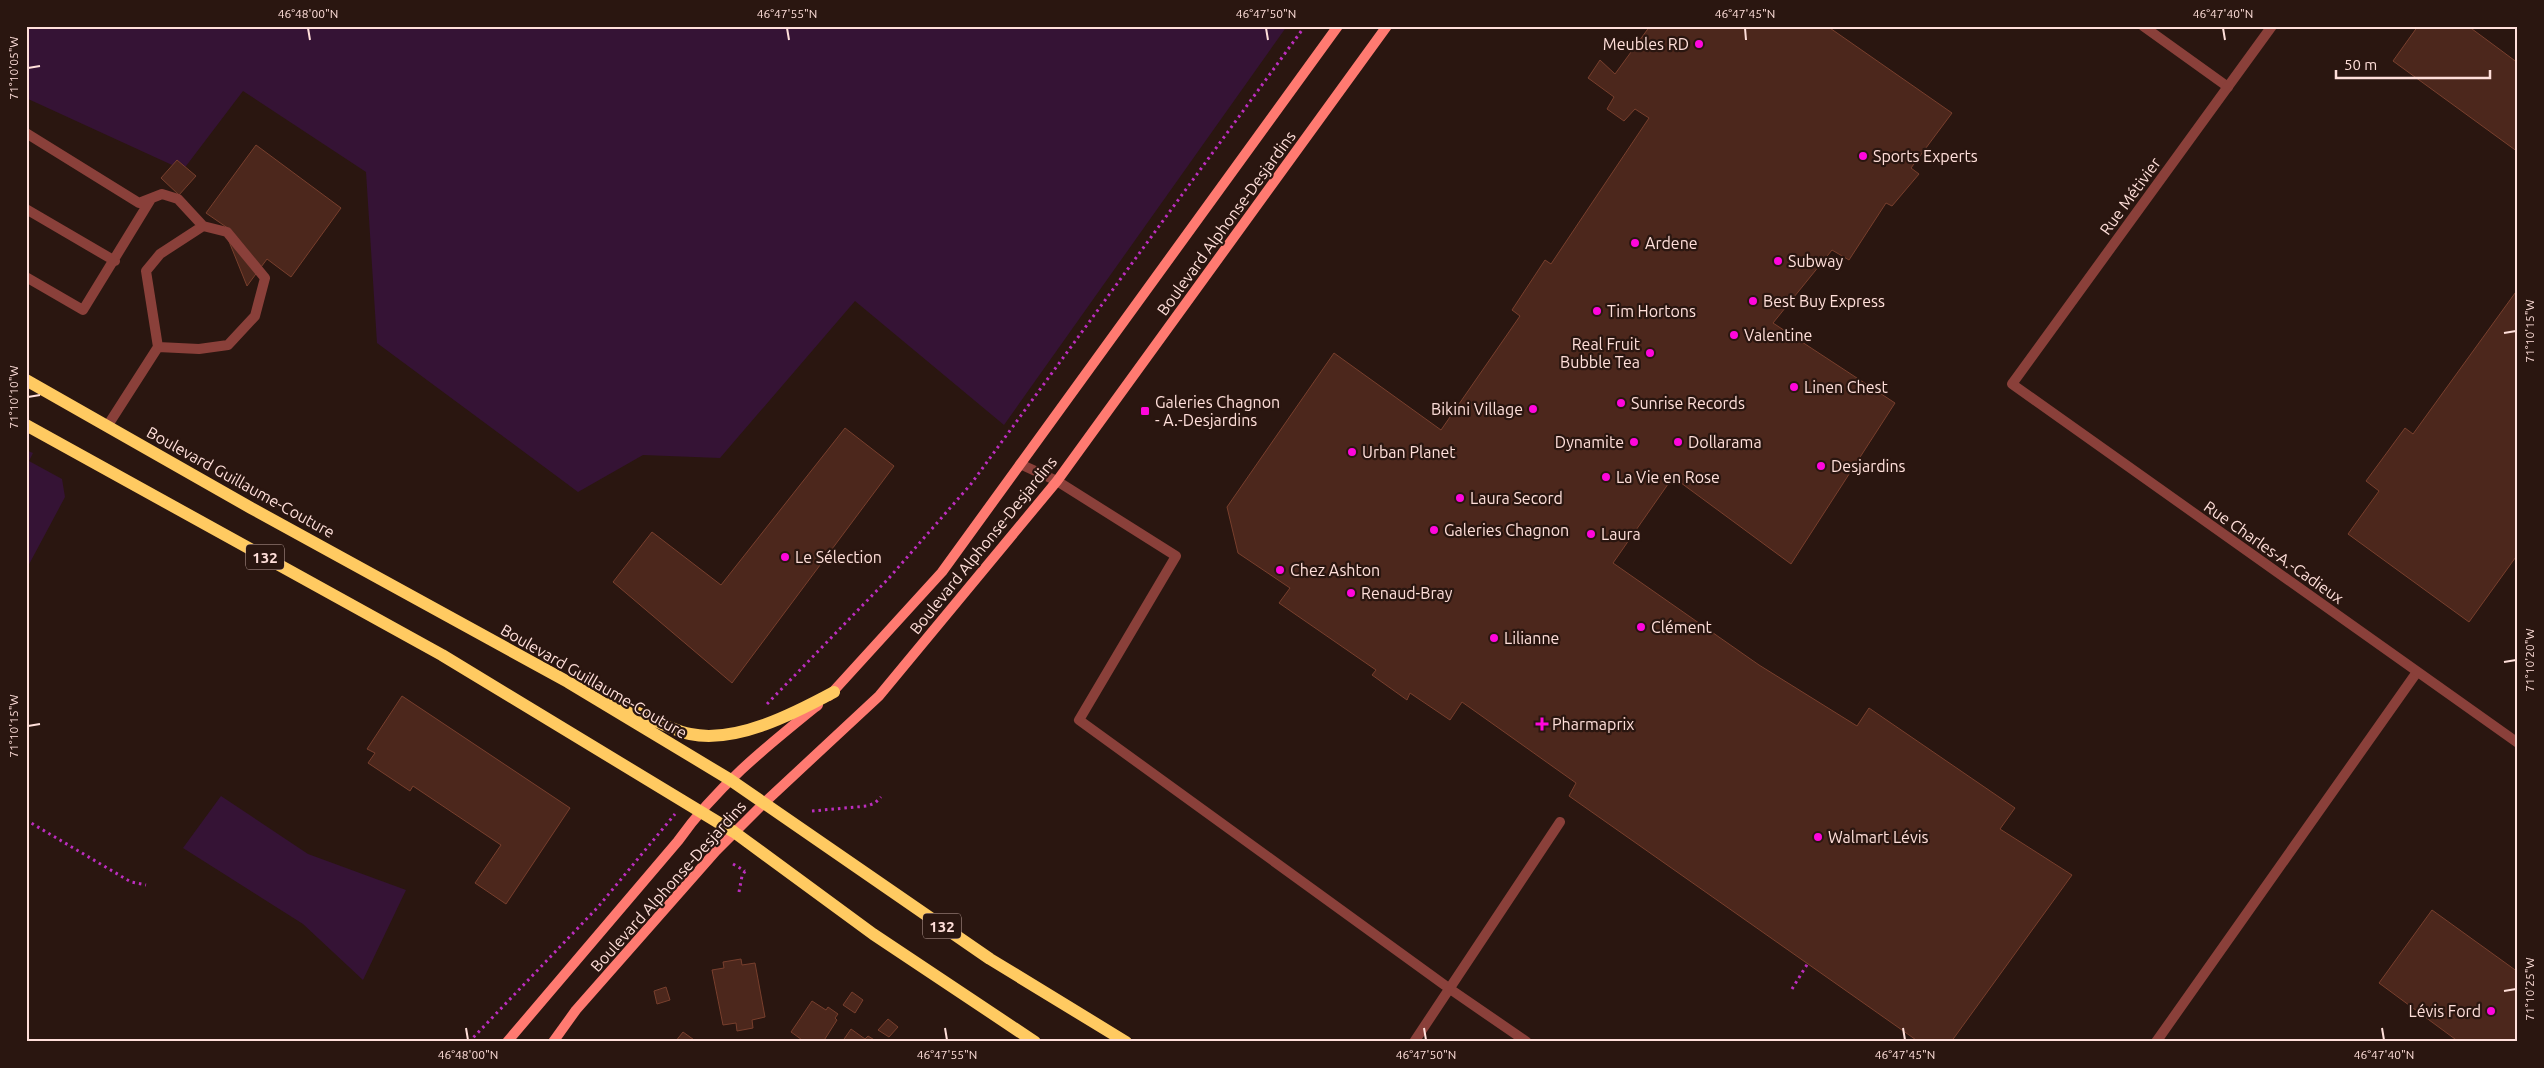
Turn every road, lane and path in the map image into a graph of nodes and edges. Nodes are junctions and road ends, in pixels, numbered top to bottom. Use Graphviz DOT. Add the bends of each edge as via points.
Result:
graph roads {
  1 [pos="1305,26"];
  2 [pos="1338,26"];
  3 [pos="1387,26"];
  4 [pos="2143,26"];
  5 [pos="2272,26"];
  6 [pos="2228,87"];
  7 [pos="26,133"];
  8 [pos="151,199"];
  9 [pos="26,209"];
  10 [pos="203,226"];
  11 [pos="115,261"];
  12 [pos="26,277"];
  13 [pos="158,347"];
  14 [pos="26,380"];
  15 [pos="2012,384"];
  16 [pos="26,424"];
  17 [pos="108,425"];
  18 [pos="1020,464"];
  19 [pos="1056,481"];
  20 [pos="2417,672"];
  21 [pos="568,682"];
  22 [pos="834,692"];
  23 [pos="761,710"];
  24 [pos="2518,743"];
  25 [pos="729,779"];
  26 [pos="881,797"];
  27 [pos="764,803"];
  28 [pos="699,811"];
  29 [pos="812,811"];
  30 [pos="26,820"];
  31 [pos="1560,822"];
  32 [pos="734,832"];
  33 [pos="649,846"];
  34 [pos="733,864"];
  35 [pos="146,885"];
  36 [pos="739,892"];
  37 [pos="1808,964"];
  38 [pos="1450,989"];
  39 [pos="1792,989"];
  40 [pos="469,1042"];
  41 [pos="508,1042"];
  42 [pos="553,1042"];
  43 [pos="1035,1042"];
  44 [pos="1126,1042"];
  45 [pos="1414,1042"];
  46 [pos="1527,1042"];
  47 [pos="2156,1042"];
  1 -- 23 [label="path" via="971,484 889,578"];
  2 -- 18 [label="main road, Boulevard Alphonse-Desjardins"];
  3 -- 19 [label="main road, Boulevard Alphonse-Desjardins"];
  4 -- 6 [label="street"];
  5 -- 6 [label="street, Rue Métivier"];
  6 -- 15 [label="street, Rue Métivier"];
  7 -- 8 [label="street" via="138,203"];
  8 -- 10 [label="street" via="162,194 178,199"];
  8 -- 11 [label="street"];
  9 -- 11 [label="street"];
  10 -- 13 [label="street" via="160,254 146,271"];
  10 -- 13 [label="street" via="227,232 265,278 255,316 228,346 199,349"];
  11 -- 12 [label="street" via="83,310"];
  13 -- 17 [label="street"];
  14 -- 17 [label="main road, Boulevard Guillaume-Couture / 132"];
  15 -- 20 [label="street, Rue Charles-A.-Cadieux"];
  16 -- 28 [label="main road, 132" via="442,655"];
  17 -- 21 [label="main road, Boulevard Guillaume-Couture / 132" via="251,508"];
  18 -- 19 [label="street"];
  18 -- 22 [label="main road, Boulevard Alphonse-Desjardins" via="942,572"];
  19 -- 27 [label="main road, Boulevard Alphonse-Desjardins" via="879,696"];
  19 -- 38 [label="street" via="1176,556 1079,720"];
  20 -- 24 [label="street, Rue Charles-A.-Cadieux"];
  20 -- 47 [label="street"];
  21 -- 22 [label="main road" via="680,731 708,736 730,734 761,725"];
  21 -- 25 [label="main road, Boulevard Guillaume-Couture / 132"];
  22 -- 25 [label="main road, Boulevard Alphonse-Desjardins"];
  25 -- 27 [label="main road, Boulevard Guillaume-Couture / 132"];
  25 -- 28 [label="main road, Boulevard Alphonse-Desjardins"];
  26 -- 29 [label="path" via="875,804 867,806"];
  27 -- 32 [label="main road, Boulevard Alphonse-Desjardins"];
  27 -- 44 [label="main road, Boulevard Guillaume-Couture / 132" via="990,960"];
  28 -- 32 [label="main road, 132"];
  28 -- 41 [label="main road, Boulevard Alphonse-Desjardins" via="678,841"];
  30 -- 35 [label="path" via="131,882"];
  31 -- 38 [label="street"];
  32 -- 42 [label="main road, Boulevard Alphonse-Desjardins" via="576,1010"];
  32 -- 43 [label="main road, 132" via="874,934"];
  33 -- 40 [label="path" via="598,907"];
  34 -- 36 [label="path" via="746,869"];
  37 -- 39 [label="path"];
  38 -- 45 [label="street"];
  38 -- 46 [label="street"];
}
